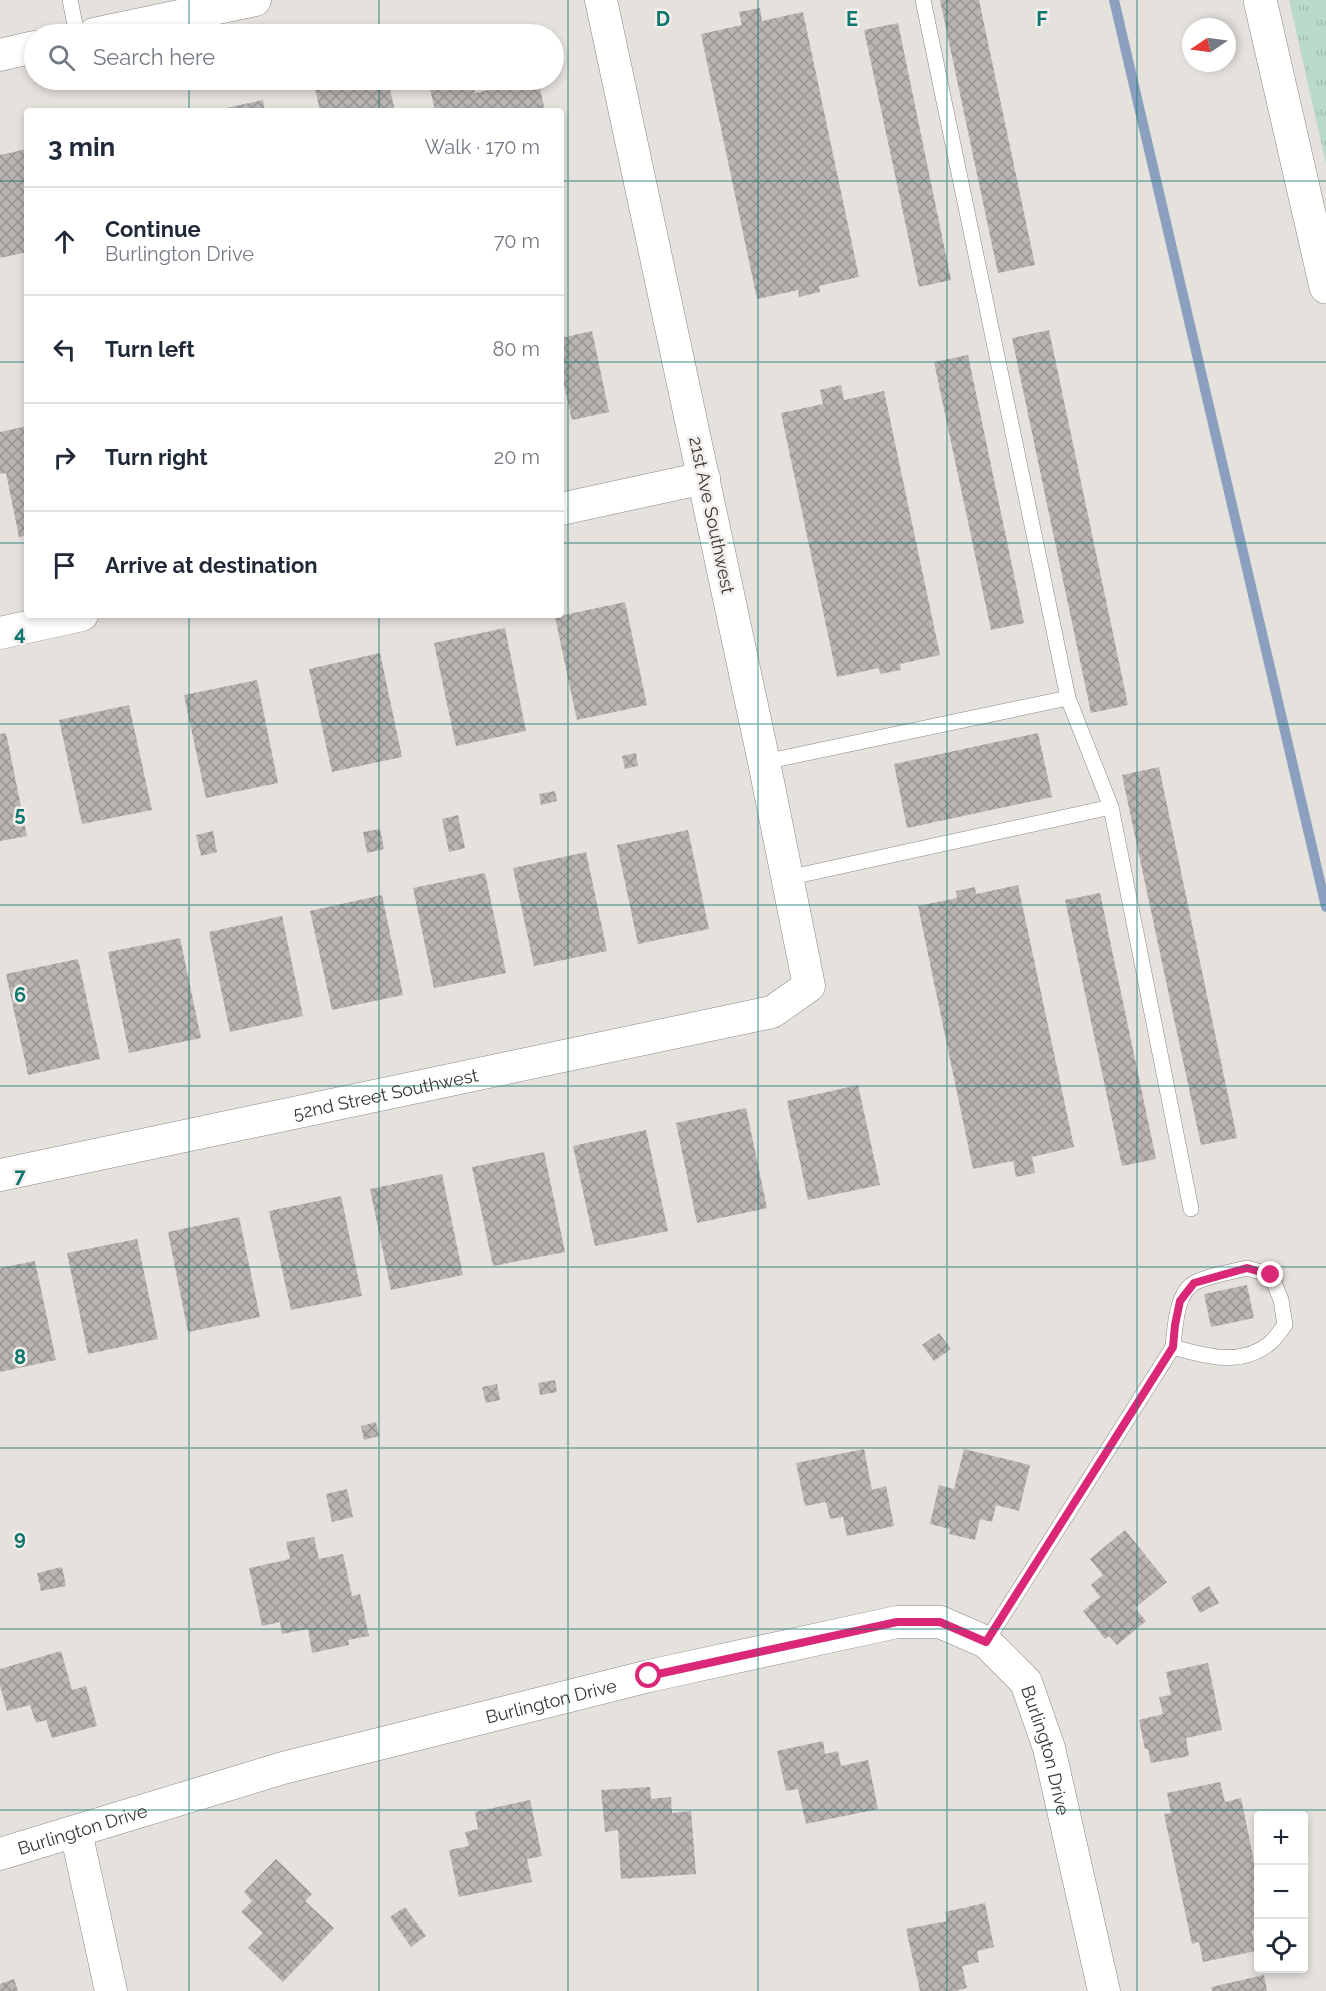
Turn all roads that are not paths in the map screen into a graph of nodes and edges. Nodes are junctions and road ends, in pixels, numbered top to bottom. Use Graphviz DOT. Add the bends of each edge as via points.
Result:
graph roads {
  1 [pos="70,0"];
  2 [pos="255,0"];
  3 [pos="602,0"];
  4 [pos="923,0"];
  5 [pos="1260,0"];
  6 [pos="75,24"];
  7 [pos="141,24"];
  8 [pos="24,49"];
  9 [pos="0,55"];
  10 [pos="1326,287"];
  11 [pos="704,478"];
  12 [pos="564,508"];
  13 [pos="68,618"];
  14 [pos="0,633"];
  15 [pos="1068,698"];
  16 [pos="764,762"];
  17 [pos="1111,807"];
  18 [pos="787,878"];
  19 [pos="772,1012"];
  20 [pos="0,1175"];
  21 [pos="1191,1209"];
  22 [pos="1173,1347"];
  23 [pos="986,1642"];
  24 [pos="76,1832"];
  25 [pos="0,1854"];
  26 [pos="111,1991"];
  27 [pos="1104,1991"];
  1 -- 6 [label="lane"];
  2 -- 7 [label="street"];
  3 -- 11 [label="street, 21st Ave Southwest"];
  4 -- 15 [label="lane"];
  5 -- 10 [label="highway"];
  8 -- 9 [label="street"];
  11 -- 12 [label="street"];
  11 -- 16 [label="street, 21st Ave Southwest"];
  13 -- 14 [label="street"];
  15 -- 16 [label="lane"];
  15 -- 17 [label="lane"];
  16 -- 18 [label="street, 21st Ave Southwest"];
  17 -- 18 [label="lane"];
  17 -- 21 [label="lane"];
  18 -- 19 [label="street, 21st Ave Southwest" via="809,986"];
  19 -- 20 [label="street, 52nd Street Southwest"];
  22 -- 22 [label="lane" via="1180,1301 1194,1283 1247,1268 1271,1275 1285,1325 1269,1344 1243,1357 1212,1358"];
  22 -- 23 [label="lane"];
  23 -- 24 [label="street, Burlington Drive" via="940,1622 897,1622 649,1676 283,1768"];
  23 -- 27 [label="street, Burlington Drive" via="1026,1682 1049,1748"];
  24 -- 25 [label="street, Burlington Drive"];
  24 -- 26 [label="street"];
}
